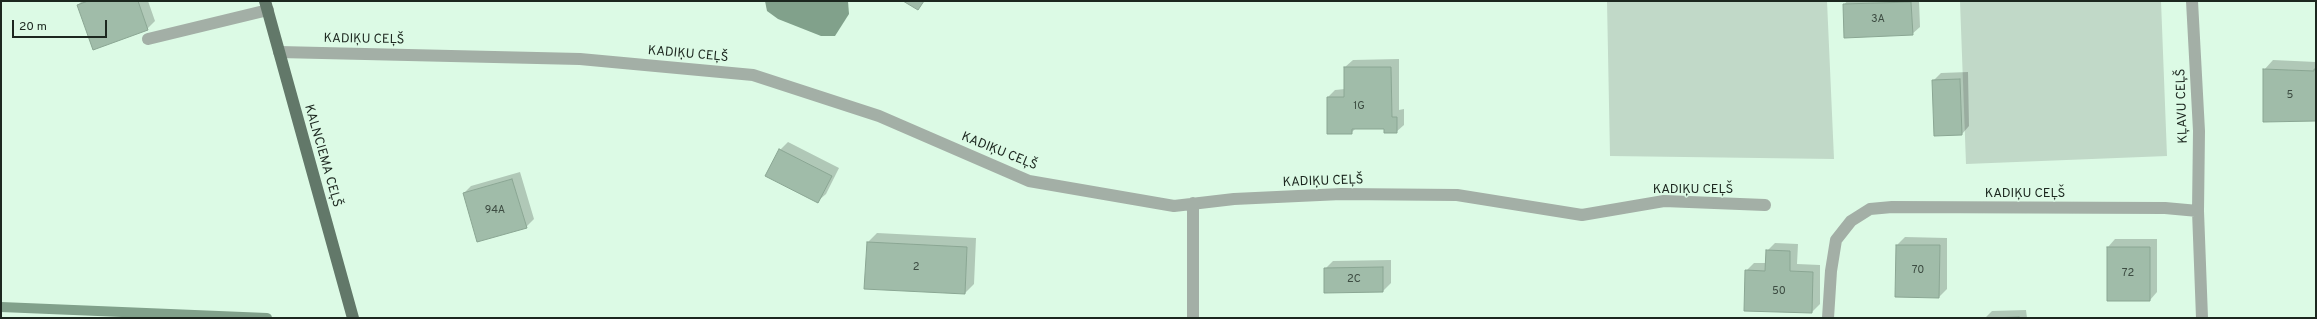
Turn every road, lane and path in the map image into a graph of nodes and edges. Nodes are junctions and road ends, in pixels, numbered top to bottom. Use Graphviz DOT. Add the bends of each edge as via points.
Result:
graph roads {
  1 [pos="2192,1"];
  2 [pos="266,5"];
  3 [pos="148,39"];
  4 [pos="279,52"];
  5 [pos="1193,203"];
  6 [pos="1765,205"];
  7 [pos="2198,211"];
  8 [pos="353,318"];
  9 [pos="1193,318"];
  10 [pos="1828,318"];
  11 [pos="2202,318"];
  1 -- 7 [label="street, KĻAVU CEĻŠ" via="2199,131"];
  2 -- 3 [label="street"];
  2 -- 4 [label="main road, KALNCIEMA CEĻŠ"];
  4 -- 5 [label="street, KADIĶU CEĻŠ" via="580,59 753,75 879,116 1029,181 1174,206"];
  4 -- 8 [label="main road, KALNCIEMA CEĻŠ"];
  5 -- 6 [label="street, KADIĶU CEĻŠ" via="1341,194 1457,195 1582,215 1664,202"];
  5 -- 9 [label="street"];
  7 -- 10 [label="street, KADIĶU CEĻŠ" via="2158,208 1870,209 1851,221 1836,240"];
  7 -- 11 [label="street"];
}
